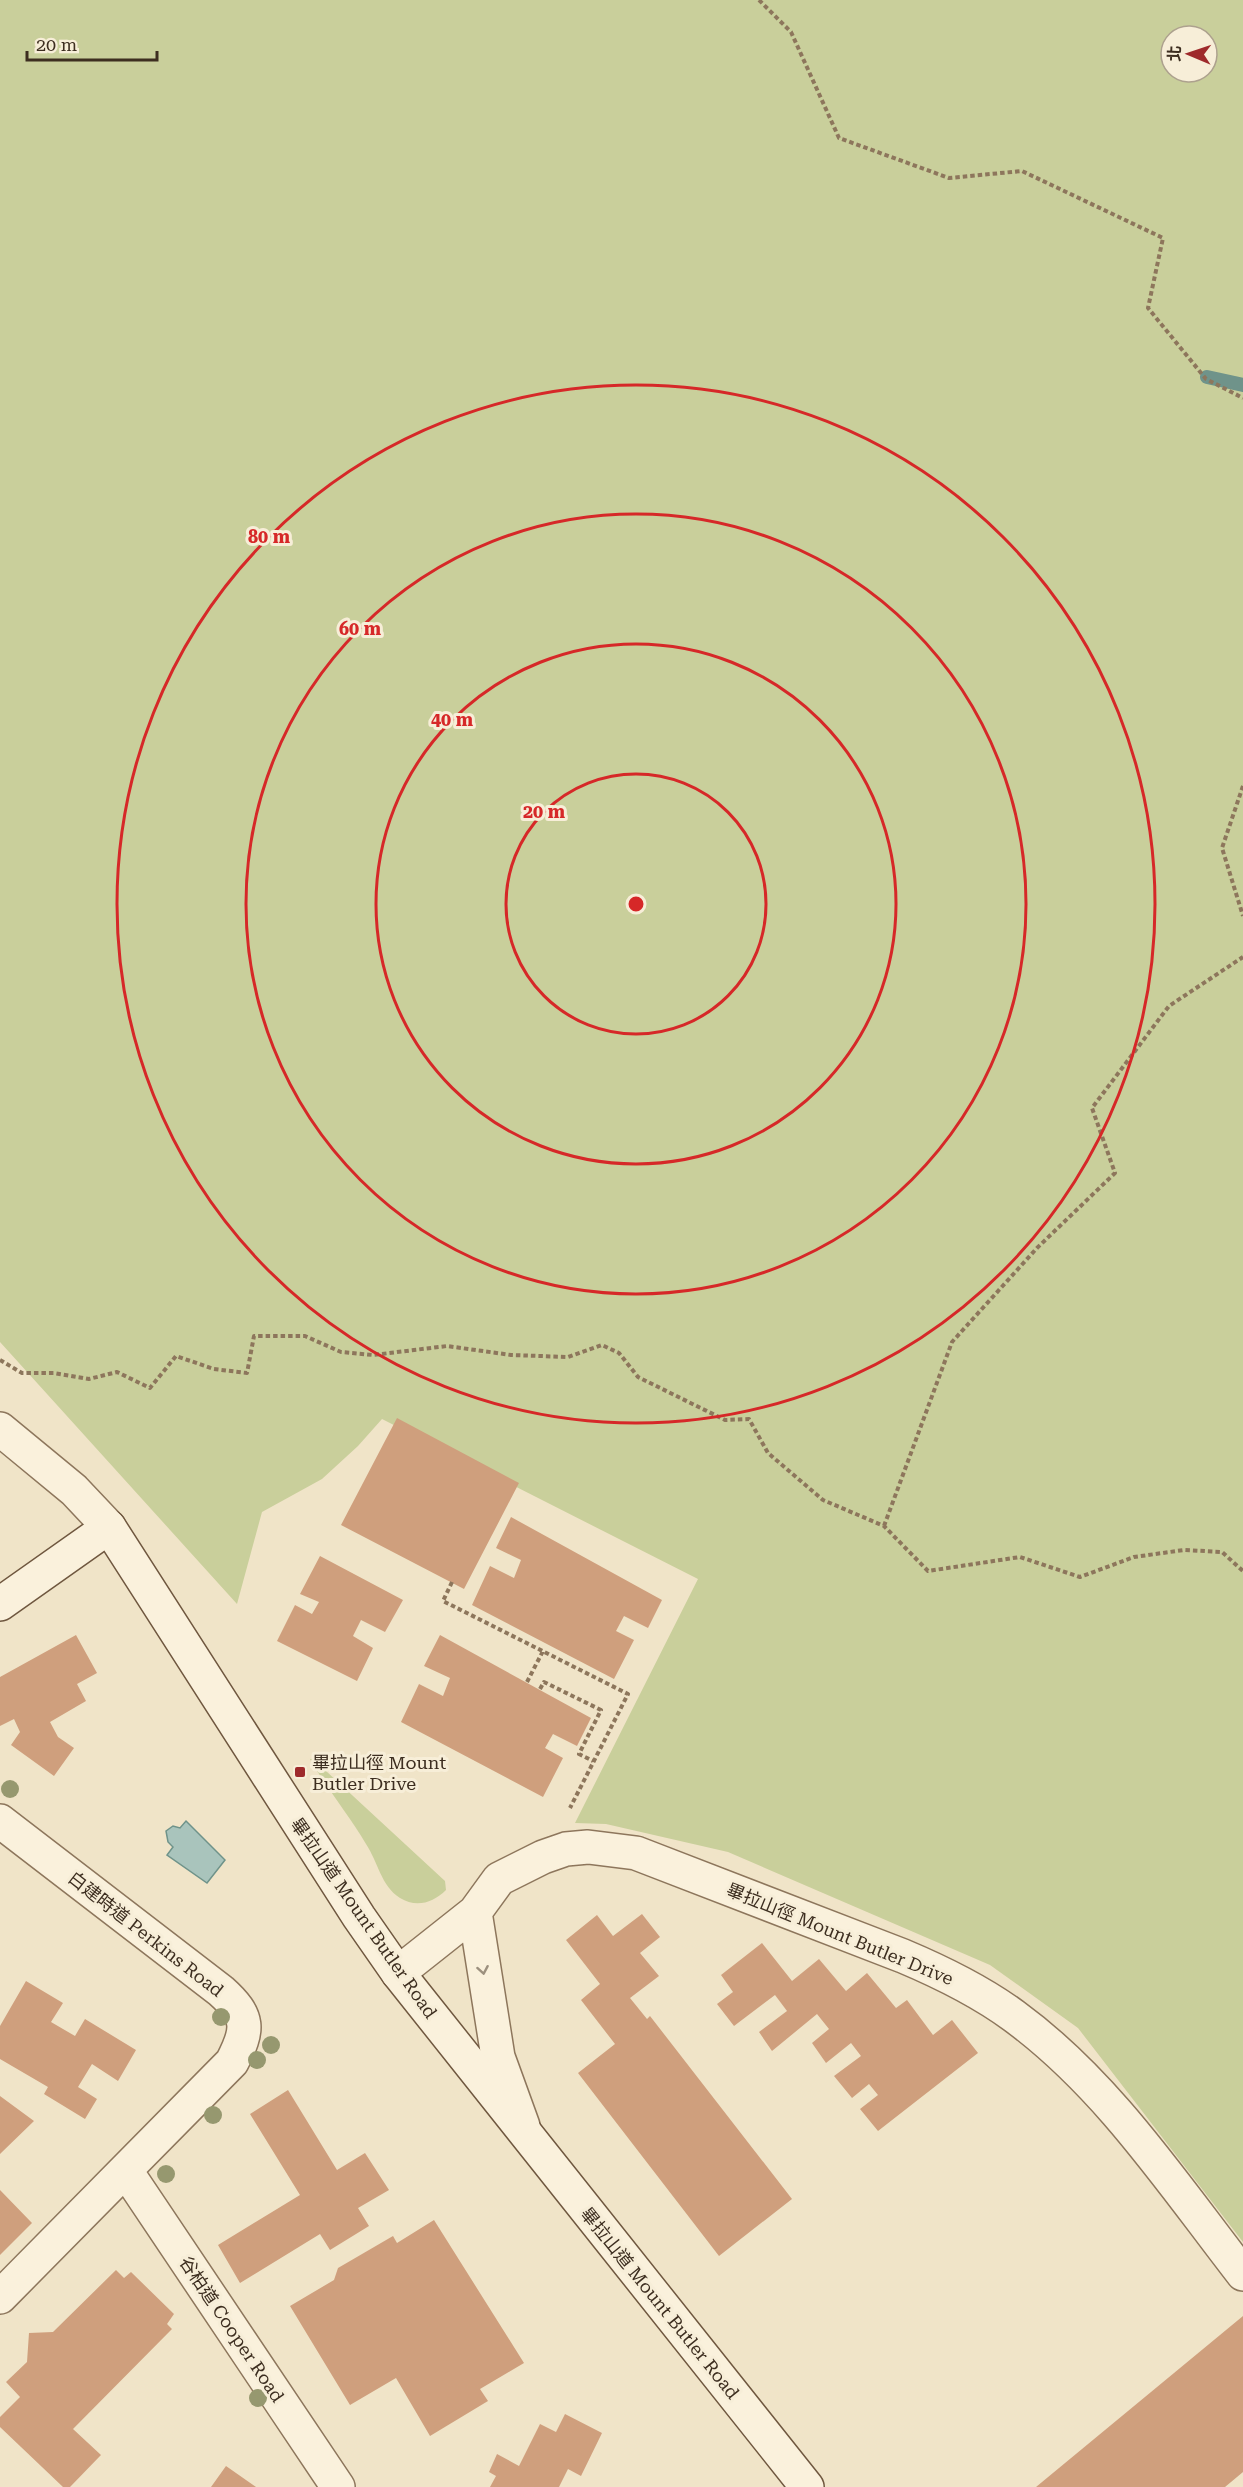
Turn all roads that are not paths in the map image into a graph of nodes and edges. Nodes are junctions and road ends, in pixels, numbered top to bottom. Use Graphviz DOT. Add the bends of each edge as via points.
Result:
graph roads {
  1 [pos="0,1429"];
  2 [pos="109,1527"];
  3 [pos="0,1604"];
  4 [pos="0,1821"];
  5 [pos="475,1912"];
  6 [pos="398,1973"];
  7 [pos="526,2134"];
  8 [pos="126,2171"];
  9 [pos="1243,2274"];
  10 [pos="0,2296"];
  11 [pos="338,2487"];
  12 [pos="807,2487"];
  1 -- 2 [label="street, 畢拉山道 Mount Butler Road" via="74,1490"];
  2 -- 3 [label="street"];
  2 -- 6 [label="street, 畢拉山道 Mount Butler Road" via="358,1917"];
  4 -- 8 [label="street, 白建時道 Perkins Road" via="239,2007 245,2025 244,2038 232,2062"];
  5 -- 6 [label="street, 畢拉山徑 Mount Butler Drive"];
  5 -- 7 [label="street, one-way" via="498,2057"];
  5 -- 9 [label="street, 畢拉山徑 Mount Butler Drive" via="500,1878 520,1866 566,1849 611,1848 636,1853 942,1972 1013,2015 1078,2070 1129,2128"];
  6 -- 7 [label="street, 畢拉山道 Mount Butler Road"];
  7 -- 12 [label="street, 畢拉山道 Mount Butler Road"];
  8 -- 10 [label="street, 白建時道 Perkins Road"];
  8 -- 11 [label="street, 谷柏道 Cooper Road"];
}
